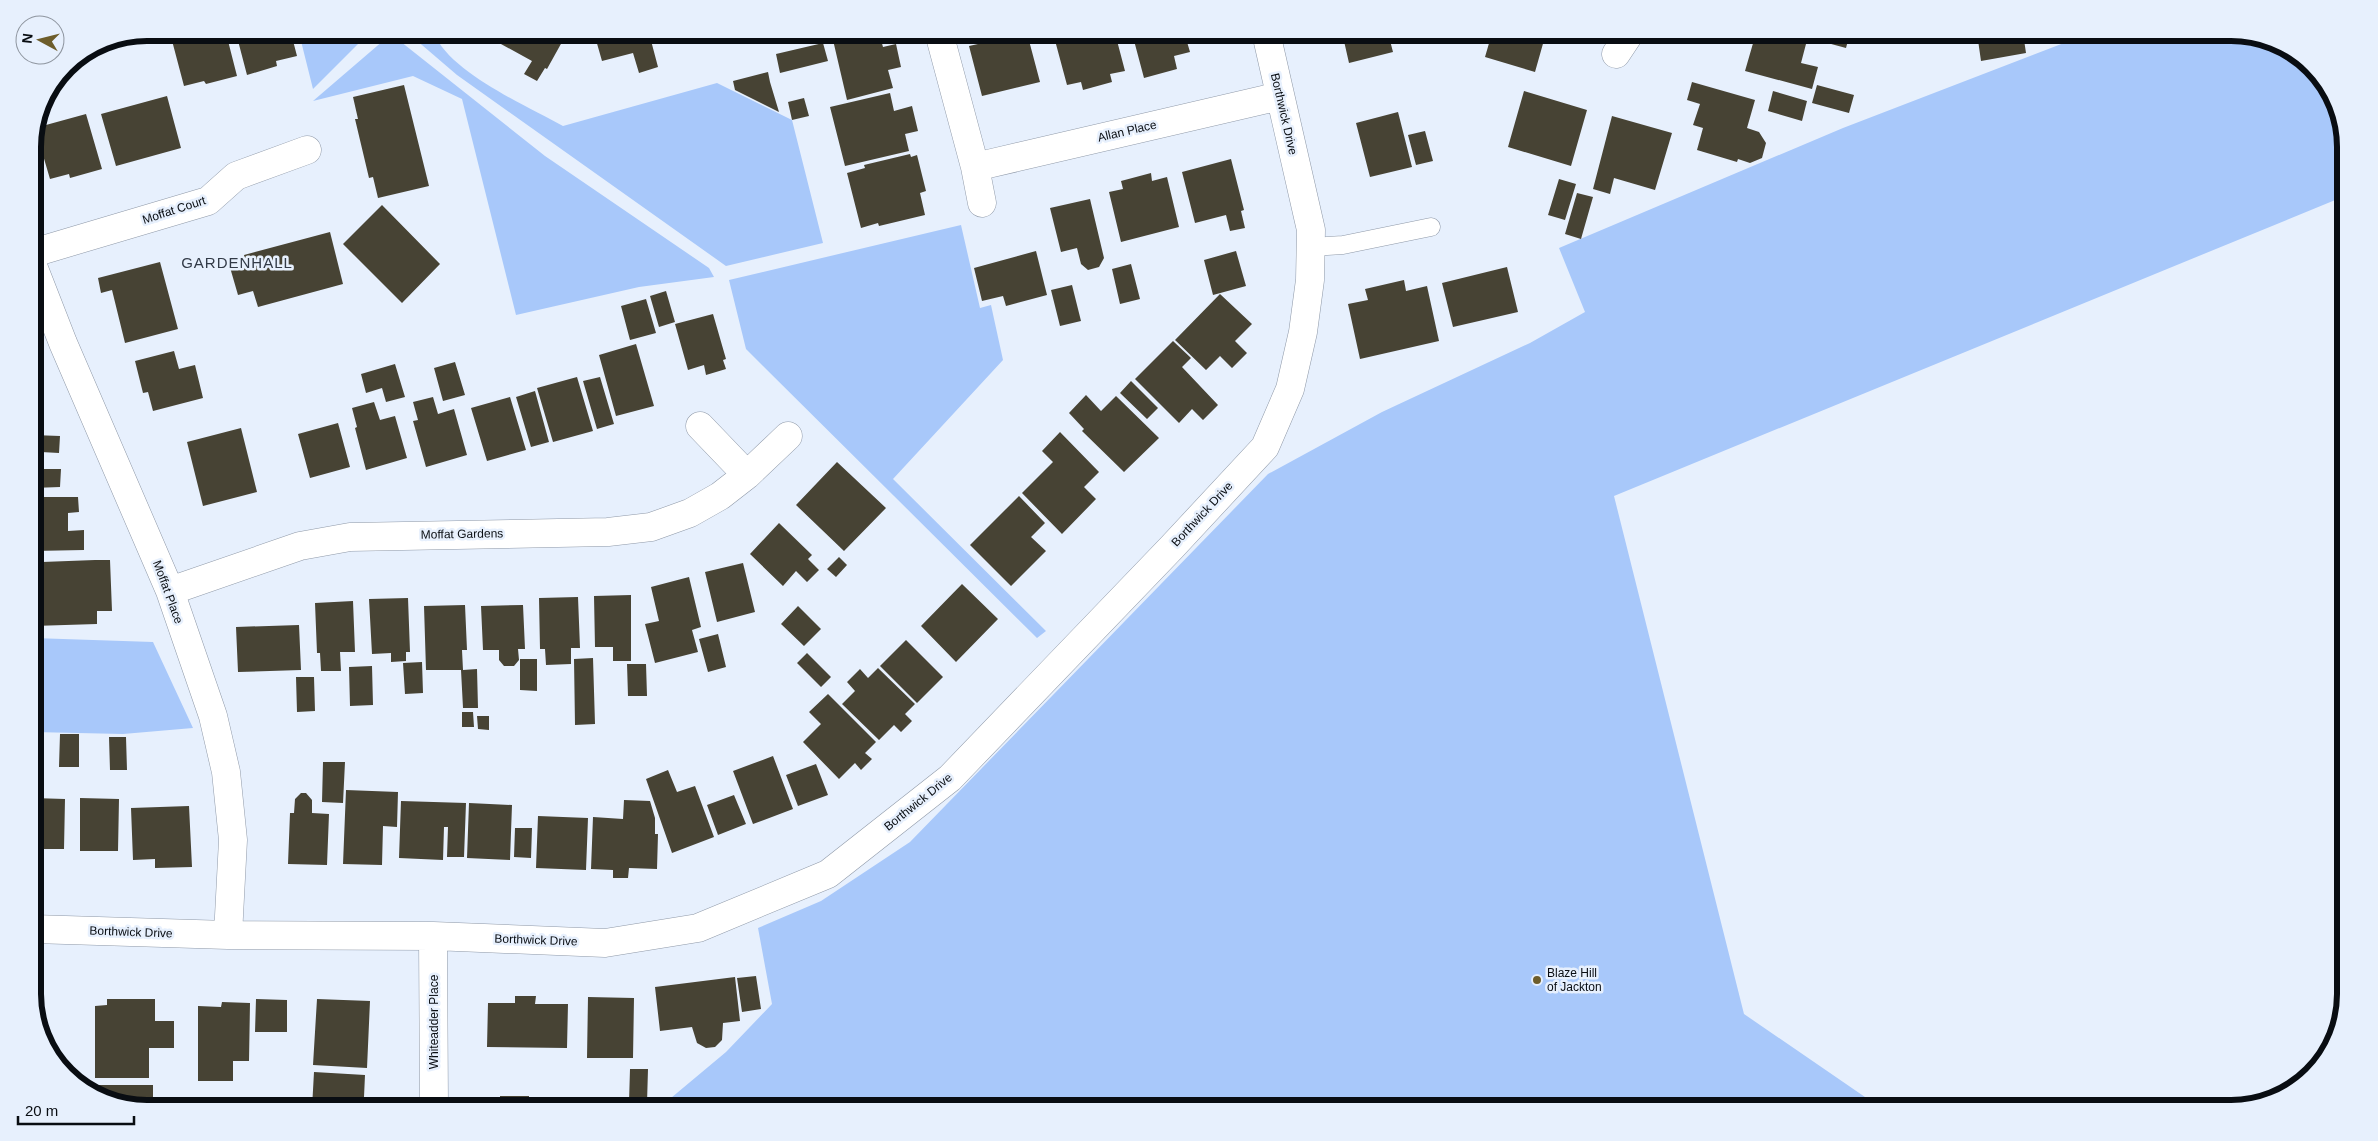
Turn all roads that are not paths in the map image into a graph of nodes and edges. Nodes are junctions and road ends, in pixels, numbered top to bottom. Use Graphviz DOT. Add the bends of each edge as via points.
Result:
graph roads {
  1 [pos="941,41"];
  2 [pos="1268,41"];
  3 [pos="1280,96"];
  4 [pos="306,150"];
  5 [pos="975,167"];
  6 [pos="982,203"];
  7 [pos="1431,227"];
  8 [pos="1311,247"];
  9 [pos="41,251"];
  10 [pos="41,287"];
  11 [pos="700,426"];
  12 [pos="788,436"];
  13 [pos="747,475"];
  14 [pos="170,591"];
  15 [pos="41,929"];
  16 [pos="228,935"];
  17 [pos="433,936"];
  18 [pos="434,1100"];
  1 -- 5 [label="street"];
  2 -- 3 [label="street, Borthwick Drive"];
  3 -- 5 [label="street, Allan Place"];
  3 -- 8 [label="street, Borthwick Drive" via="1311,230"];
  4 -- 9 [label="street, Moffat Court" via="236,176 208,201"];
  5 -- 6 [label="street"];
  7 -- 8 [label="lane" via="1343,245"];
  8 -- 17 [label="street, Borthwick Drive" via="1307,306 1290,389 1264,447 950,778 828,874 698,928 605,943"];
  10 -- 14 [label="street, Moffat Place"];
  11 -- 13 [label="street"];
  12 -- 13 [label="street, Moffat Gardens"];
  13 -- 14 [label="street, Moffat Gardens" via="690,513 651,527 608,532 350,537 300,546"];
  14 -- 16 [label="street, Moffat Place" via="213,716 226,772 233,840"];
  15 -- 16 [label="street, Borthwick Drive"];
  16 -- 17 [label="street, Borthwick Drive"];
  17 -- 18 [label="street, Whiteadder Place"];
}
